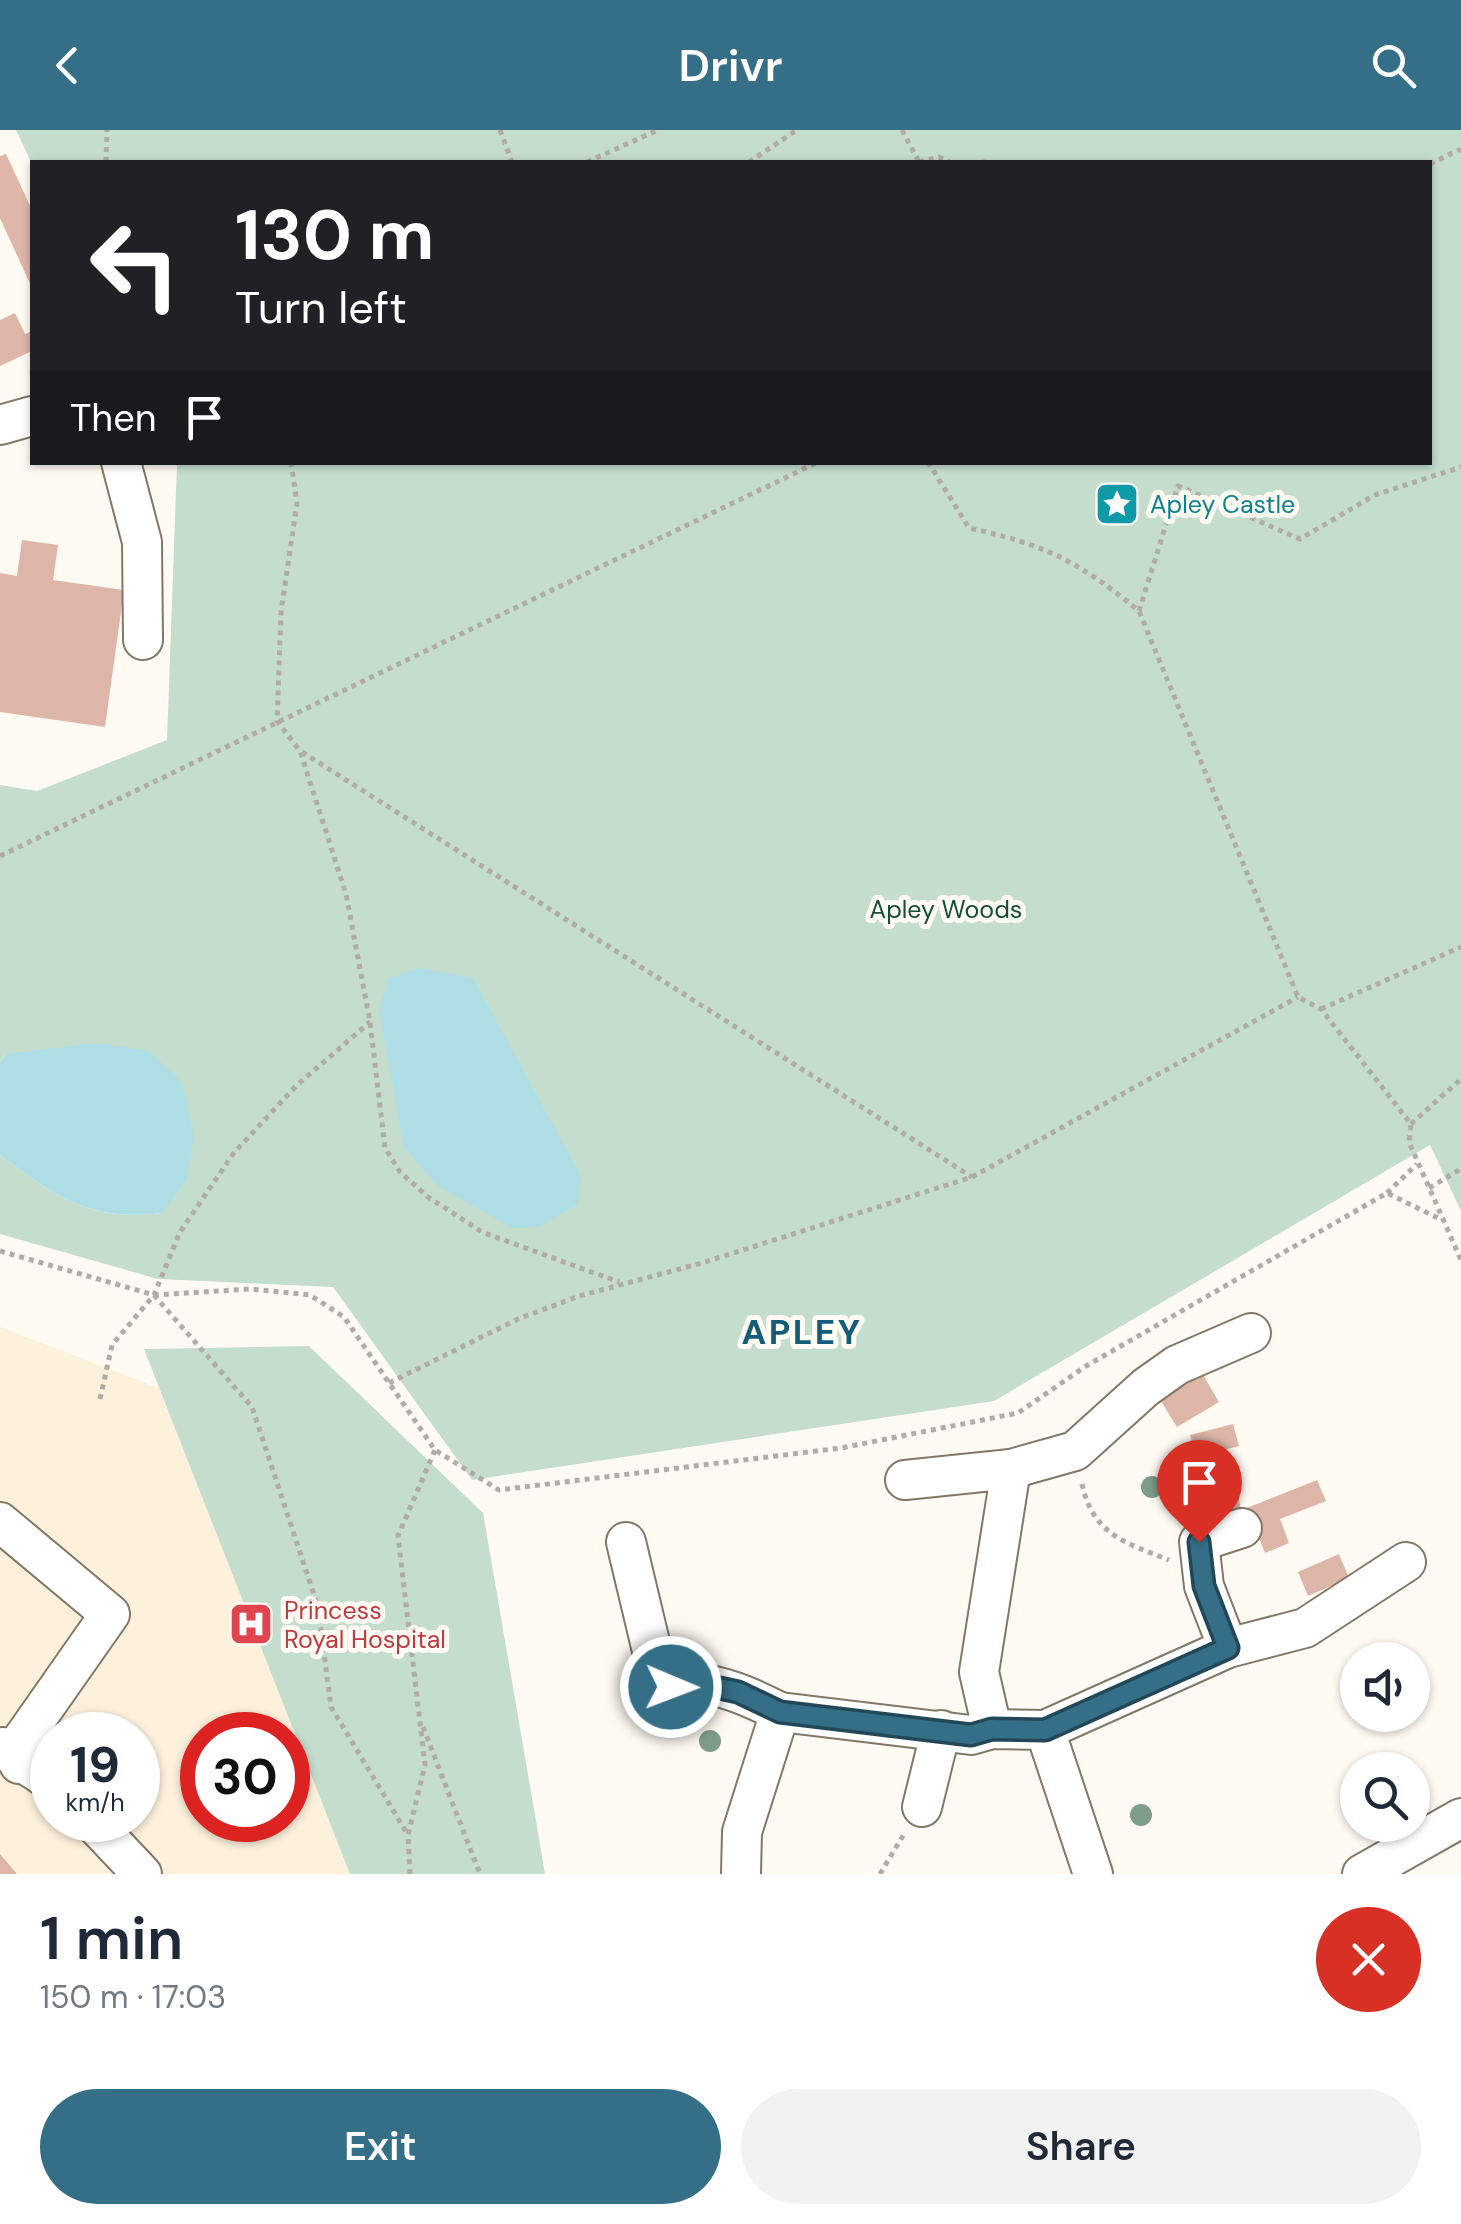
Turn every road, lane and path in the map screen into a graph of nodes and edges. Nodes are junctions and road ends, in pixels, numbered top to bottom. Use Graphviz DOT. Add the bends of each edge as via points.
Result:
graph roads {
  1 [pos="107,130"];
  2 [pos="500,130"];
  3 [pos="658,130"];
  4 [pos="797,130"];
  5 [pos="902,130"];
  6 [pos="1461,149"];
  7 [pos="106,160"];
  8 [pos="511,160"];
  9 [pos="592,160"];
  10 [pos="752,160"];
  11 [pos="918,160"];
  12 [pos="1432,163"];
  13 [pos="30,417"];
  14 [pos="0,425"];
  15 [pos="122,465"];
  16 [pos="291,465"];
  17 [pos="812,465"];
  18 [pos="930,465"];
  19 [pos="1461,467"];
  20 [pos="1139,611"];
  21 [pos="144,640"];
  22 [pos="277,722"];
  23 [pos="300,751"];
  24 [pos="0,856"];
  25 [pos="1461,947"];
  26 [pos="1298,997"];
  27 [pos="1320,1009"];
  28 [pos="370,1022"];
  29 [pos="1461,1079"];
  30 [pos="1411,1124"];
  31 [pos="1418,1163"];
  32 [pos="1461,1169"];
  33 [pos="972,1177"];
  34 [pos="1429,1188"];
  35 [pos="1387,1193"];
  36 [pos="1442,1220"];
  37 [pos="0,1251"];
  38 [pos="1461,1260"];
  39 [pos="622,1282"];
  40 [pos="154,1295"];
  41 [pos="1251,1333"];
  42 [pos="389,1383"];
  43 [pos="100,1399"];
  44 [pos="435,1450"];
  45 [pos="1075,1451"];
  46 [pos="1011,1469"];
  47 [pos="904,1480"];
  48 [pos="0,1522"];
  49 [pos="1242,1528"];
  50 [pos="626,1542"];
  51 [pos="1406,1562"];
  52 [pos="1204,1586"];
  53 [pos="1228,1648"];
  54 [pos="780,1712"];
  55 [pos="420,1720"];
  56 [pos="992,1729"];
  57 [pos="941,1730"];
  58 [pos="1045,1730"];
  59 [pos="6,1762"];
  60 [pos="30,1769"];
  61 [pos="922,1807"];
  62 [pos="1461,1818"];
  63 [pos="408,1835"];
  64 [pos="112,1842"];
  65 [pos="142,1874"];
  66 [pos="410,1874"];
  67 [pos="480,1874"];
  68 [pos="741,1874"];
  69 [pos="880,1874"];
  70 [pos="1093,1874"];
  71 [pos="1362,1874"];
  1 -- 7 [label="path"];
  2 -- 8 [label="path"];
  3 -- 9 [label="path"];
  4 -- 10 [label="path"];
  5 -- 11 [label="path"];
  6 -- 12 [label="path"];
  13 -- 14 [label="street"];
  15 -- 21 [label="street" via="142,542"];
  16 -- 22 [label="path" via="297,503 282,612"];
  17 -- 22 [label="path"];
  18 -- 20 [label="path" via="969,528 1033,542 1096,576"];
  19 -- 20 [label="path" via="1375,494 1300,539 1178,486"];
  20 -- 26 [label="path"];
  22 -- 23 [label="path"];
  22 -- 24 [label="path"];
  23 -- 28 [label="path" via="346,894"];
  23 -- 33 [label="path"];
  25 -- 27 [label="path"];
  26 -- 27 [label="path"];
  26 -- 33 [label="path"];
  27 -- 30 [label="path"];
  28 -- 39 [label="path" via="385,1148 400,1172 482,1232"];
  28 -- 40 [label="path" via="296,1086 234,1154 180,1232"];
  29 -- 30 [label="path"];
  30 -- 31 [label="path" via="1409,1142"];
  31 -- 34 [label="path"];
  31 -- 35 [label="path"];
  32 -- 34 [label="path"];
  33 -- 39 [label="path" via="702,1264"];
  34 -- 36 [label="path"];
  35 -- 36 [label="path"];
  35 -- 44 [label="path" via="1018,1412 841,1448 499,1490"];
  36 -- 38 [label="path"];
  37 -- 40 [label="path"];
  39 -- 42 [label="path" via="518,1319"];
  40 -- 42 [label="path" via="250,1289 310,1296 344,1316"];
  40 -- 43 [label="path" via="112,1346"];
  40 -- 63 [label="path" via="252,1407 318,1608 330,1708"];
  41 -- 45 [label="street" via="1177,1365"];
  42 -- 44 [label="path"];
  44 -- 55 [label="path" via="398,1536"];
  45 -- 46 [label="street"];
  45 -- 52 [label="path" via="1086,1501 1110,1536 1175,1562"];
  46 -- 47 [label="street"];
  46 -- 56 [label="street" via="978,1672"];
  48 -- 59 [label="street" via="110,1614"];
  49 -- 52 [label="street" via="1199,1542"];
  50 -- 54 [label="street" via="659,1680 671,1687 701,1684 738,1692"];
  51 -- 53 [label="street" via="1291,1633"];
  52 -- 53 [label="street"];
  53 -- 58 [label="street"];
  54 -- 57 [label="street"];
  54 -- 68 [label="street" via="742,1832"];
  55 -- 63 [label="path" via="425,1765"];
  55 -- 67 [label="path"];
  56 -- 57 [label="street" via="971,1735"];
  56 -- 58 [label="street"];
  57 -- 61 [label="street"];
  58 -- 70 [label="street"];
  59 -- 60 [label="street"];
  61 -- 69 [label="path"];
  62 -- 71 [label="street"];
  63 -- 66 [label="path"];
  64 -- 65 [label="street"];
}
